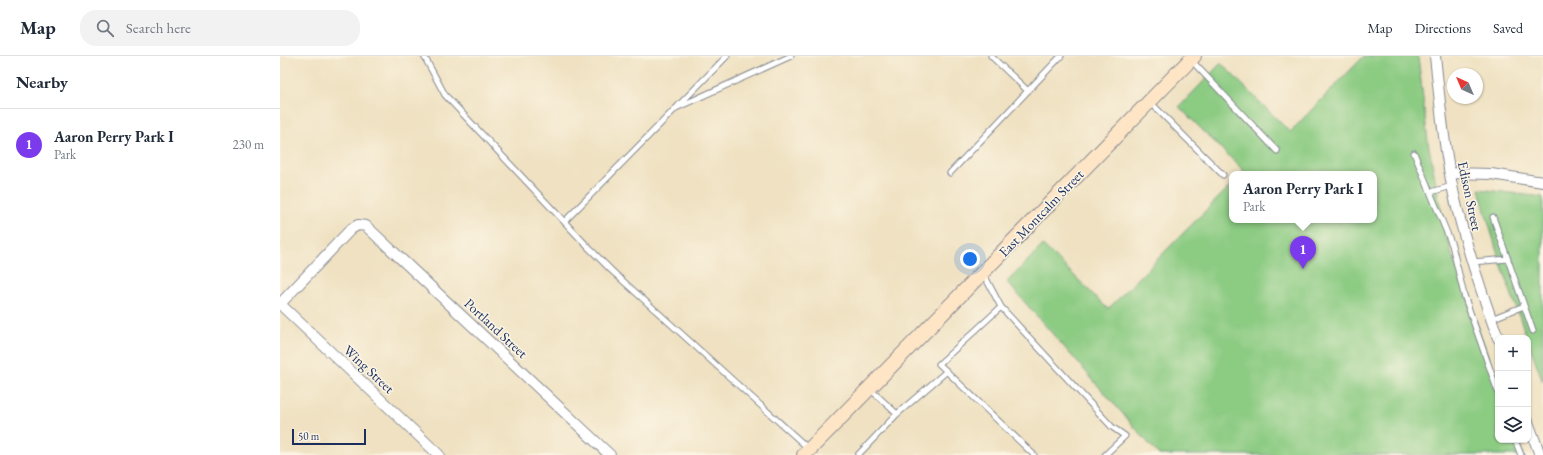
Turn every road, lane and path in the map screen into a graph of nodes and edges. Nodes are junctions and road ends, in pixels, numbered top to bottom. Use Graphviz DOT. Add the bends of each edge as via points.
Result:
graph roads {
  1 [pos="424,56"];
  2 [pos="727,56"];
  3 [pos="791,56"];
  4 [pos="991,56"];
  5 [pos="1061,56"];
  6 [pos="1435,56"];
  7 [pos="1192,58"];
  8 [pos="1028,91"];
  9 [pos="1150,102"];
  10 [pos="676,108"];
  11 [pos="1277,151"];
  12 [pos="1414,153"];
  13 [pos="950,173"];
  14 [pos="1450,173"];
  15 [pos="1223,176"];
  16 [pos="1543,182"];
  17 [pos="1452,186"];
  18 [pos="1431,192"];
  19 [pos="1493,217"];
  20 [pos="565,221"];
  21 [pos="1508,259"];
  22 [pos="1472,262"];
  23 [pos="982,272"];
  24 [pos="280,304"];
  25 [pos="1524,306"];
  26 [pos="1001,307"];
  27 [pos="1491,319"];
  28 [pos="1533,331"];
  29 [pos="1497,335"];
  30 [pos="947,371"];
  31 [pos="1495,383"];
  32 [pos="869,389"];
  33 [pos="897,414"];
  34 [pos="1531,430"];
  35 [pos="1516,443"];
  36 [pos="810,453"];
  37 [pos="439,455"];
  38 [pos="610,455"];
  39 [pos="858,455"];
  40 [pos="1034,455"];
  41 [pos="1105,455"];
  42 [pos="1520,455"];
  43 [pos="1540,455"];
  1 -- 20 [label="lane" via="445,95"];
  2 -- 10 [label="lane"];
  3 -- 10 [label="lane"];
  4 -- 8 [label="lane"];
  5 -- 8 [label="lane"];
  6 -- 14 [label="street, Edison Street"];
  7 -- 9 [label="main road, East Montcalm Street"];
  7 -- 11 [label="lane"];
  8 -- 13 [label="lane"];
  9 -- 15 [label="lane"];
  9 -- 23 [label="main road, East Montcalm Street"];
  10 -- 20 [label="lane"];
  12 -- 18 [label="lane"];
  14 -- 16 [label="street" via="1491,174"];
  14 -- 17 [label="street, Edison Street"];
  17 -- 18 [label="lane"];
  17 -- 22 [label="street, Edison Street"];
  18 -- 31 [label="lane" via="1452,245 1464,295"];
  19 -- 21 [label="lane"];
  20 -- 36 [label="lane" via="612,271"];
  21 -- 22 [label="lane"];
  21 -- 25 [label="lane"];
  22 -- 27 [label="street, Edison Street"];
  23 -- 26 [label="lane"];
  23 -- 32 [label="main road, East Montcalm Street"];
  24 -- 37 [label="street, Wing Street"];
  24 -- 38 [label="street, Portland Street" via="351,229 361,225 370,229"];
  25 -- 27 [label="lane"];
  25 -- 28 [label="lane"];
  26 -- 30 [label="lane" via="939,364"];
  26 -- 41 [label="lane" via="1112,427 1125,436"];
  27 -- 29 [label="street, Edison Street"];
  30 -- 33 [label="lane"];
  30 -- 40 [label="lane"];
  32 -- 33 [label="lane"];
  32 -- 36 [label="main road, East Montcalm Street"];
  33 -- 39 [label="lane"];
  34 -- 43 [label="street"];
  35 -- 42 [label="lane"];
}
